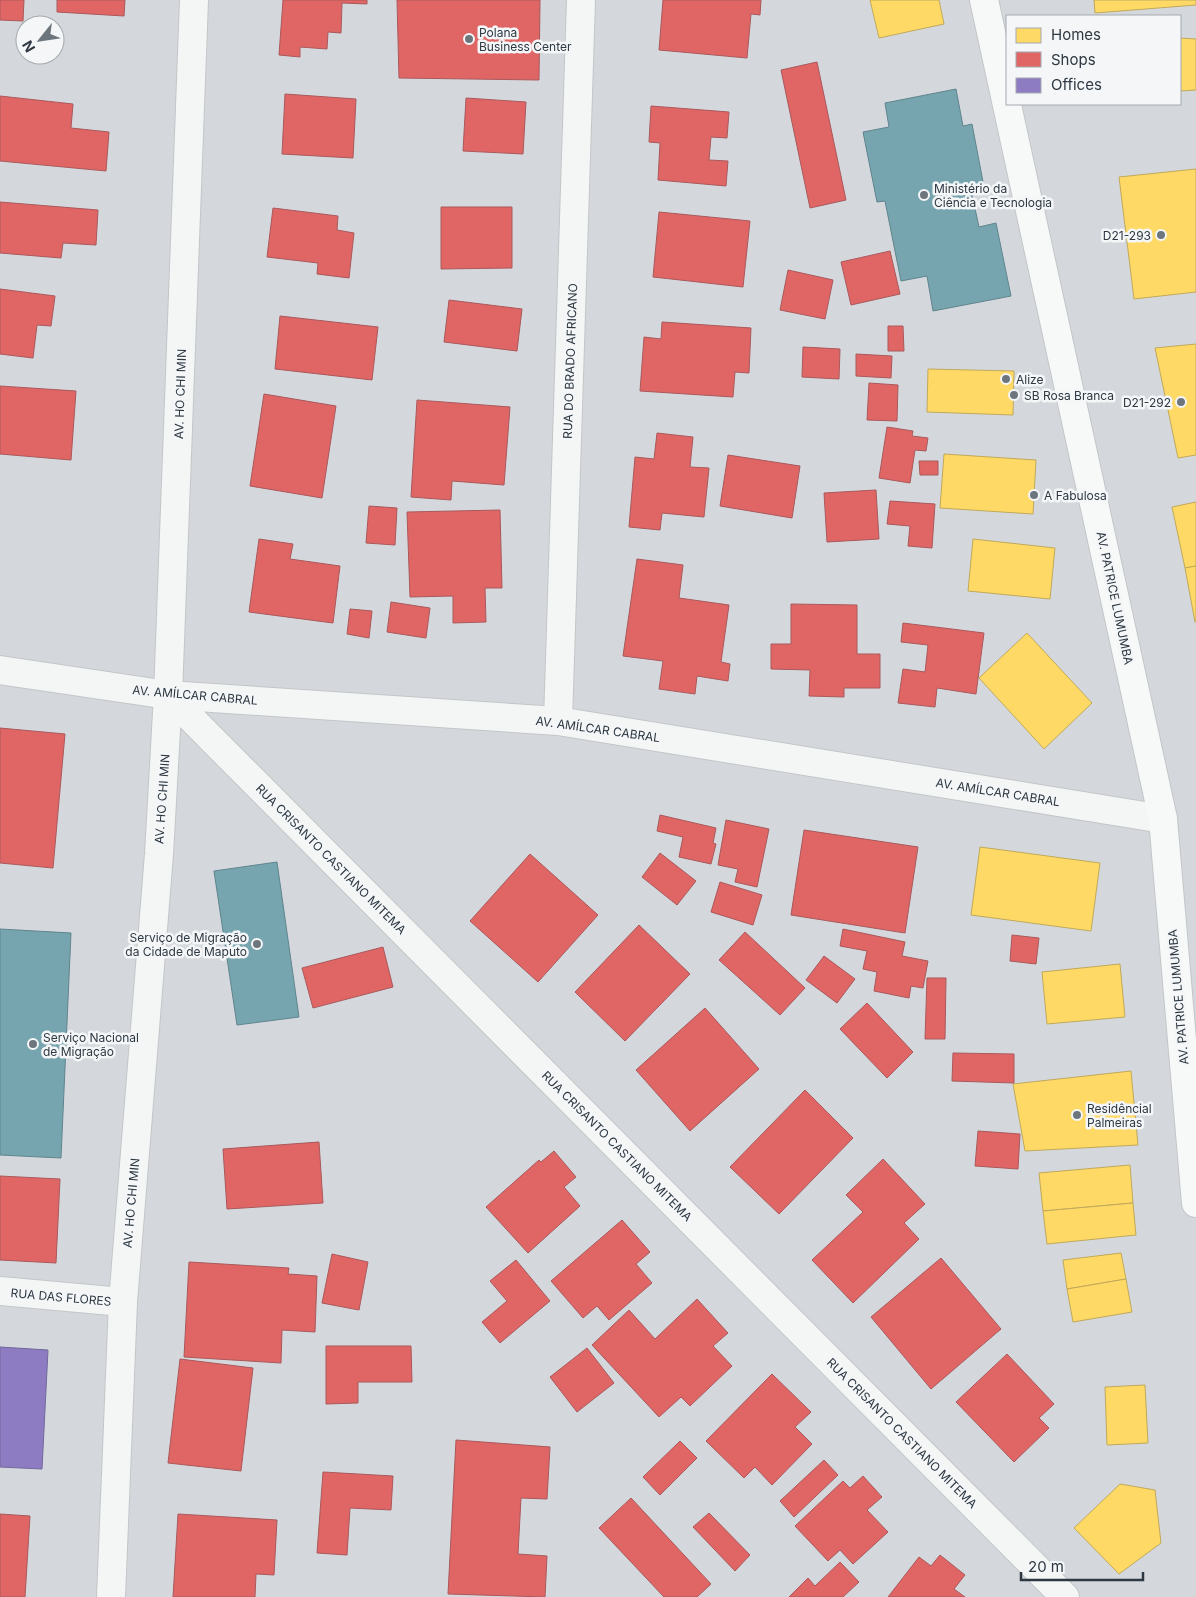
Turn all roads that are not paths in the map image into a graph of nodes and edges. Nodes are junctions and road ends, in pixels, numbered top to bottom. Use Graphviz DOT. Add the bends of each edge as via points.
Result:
graph roads {
  1 [pos="194,0"];
  2 [pos="581,0"];
  3 [pos="984,0"];
  4 [pos="1006,101"];
  5 [pos="1007,105"];
  6 [pos="0,670"];
  7 [pos="168,695"];
  8 [pos="558,721"];
  9 [pos="1163,819"];
  10 [pos="1196,1203"];
  11 [pos="0,1291"];
  12 [pos="123,1302"];
  13 [pos="111,1597"];
  14 [pos="1065,1597"];
  1 -- 7 [label="street, AV. HO CHI MIN"];
  2 -- 8 [label="street, RUA DO BRADO AFRICANO"];
  3 -- 4 [label="main road, AV. PATRICE LUMUMBA"];
  5 -- 9 [label="main road, AV. PATRICE LUMUMBA"];
  6 -- 7 [label="street, AV. AMÍLCAR CABRAL"];
  7 -- 8 [label="street, AV. AMÍLCAR CABRAL"];
  7 -- 12 [label="street, AV. HO CHI MIN"];
  7 -- 14 [label="street, RUA CRISANTO CASTIANO MITEMA"];
  8 -- 9 [label="street, AV. AMÍLCAR CABRAL"];
  9 -- 10 [label="main road, AV. PATRICE LUMUMBA"];
  11 -- 12 [label="street, RUA DAS FLORES"];
  12 -- 13 [label="street, AV. HO CHI MIN"];
}
